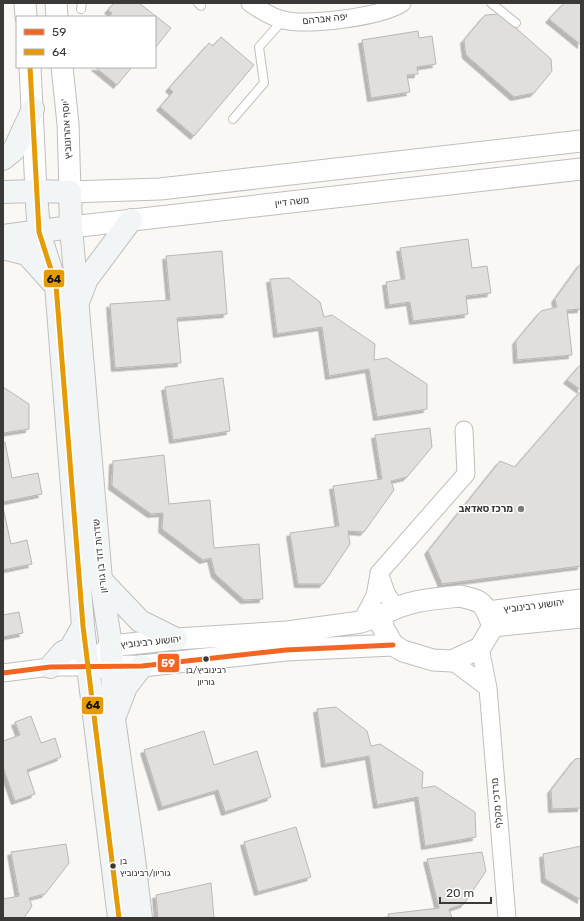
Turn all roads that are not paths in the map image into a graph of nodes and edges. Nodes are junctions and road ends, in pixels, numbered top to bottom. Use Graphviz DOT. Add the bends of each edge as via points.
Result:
graph roads {
  1 [pos="25,3"];
  2 [pos="56,3"];
  3 [pos="250,3"];
  4 [pos="402,3"];
  5 [pos="491,3"];
  6 [pos="26,16"];
  7 [pos="57,16"];
  8 [pos="283,20"];
  9 [pos="516,23"];
  10 [pos="30,68"];
  11 [pos="62,68"];
  12 [pos="33,109"];
  13 [pos="233,119"];
  14 [pos="581,142"];
  15 [pos="3,159"];
  16 [pos="581,169"];
  17 [pos="36,191"];
  18 [pos="3,192"];
  19 [pos="70,192"];
  20 [pos="131,220"];
  21 [pos="71,227"];
  22 [pos="39,232"];
  23 [pos="3,236"];
  24 [pos="3,248"];
  25 [pos="56,285"];
  26 [pos="77,305"];
  27 [pos="464,430"];
  28 [pos="379,573"];
  29 [pos="102,580"];
  30 [pos="581,600"];
  31 [pos="389,606"];
  32 [pos="581,617"];
  33 [pos="490,619"];
  34 [pos="361,622"];
  35 [pos="82,626"];
  36 [pos="176,639"];
  37 [pos="393,645"];
  38 [pos="480,648"];
  39 [pos="111,657"];
  40 [pos="452,661"];
  41 [pos="142,666"];
  42 [pos="50,667"];
  43 [pos="87,667"];
  44 [pos="3,673"];
  45 [pos="488,688"];
  46 [pos="114,720"];
  47 [pos="119,918"];
  48 [pos="141,918"];
  49 [pos="507,918"];
  1 -- 6 [label="street"];
  2 -- 7 [label="street"];
  3 -- 8 [label="street, יפה אברהם"];
  4 -- 8 [label="street, יפה אברהם" via="376,14 309,22"];
  5 -- 9 [label="lane"];
  8 -- 13 [label="lane" via="259,46 264,83"];
  10 -- 12 [label="street"];
  11 -- 19 [label="street, יוסף אהרונוביץ'" via="68,124"];
  12 -- 15 [label="main road" via="14,150"];
  12 -- 17 [label="street"];
  14 -- 19 [label="street" via="160,189"];
  16 -- 20 [label="street, משה דיין"];
  17 -- 18 [label="main road"];
  17 -- 19 [label="main road"];
  17 -- 22 [label="main road"];
  19 -- 21 [label="main road, שדרות דוד בן גוריון"];
  20 -- 21 [label="street, משה דיין"];
  20 -- 26 [label="main road" via="87,279"];
  21 -- 22 [label="main road, משה דיין"];
  21 -- 26 [label="main road, שדרות דוד בן גוריון"];
  22 -- 23 [label="main road, משה דיין"];
  22 -- 25 [label="main road"];
  24 -- 25 [label="main road" via="27,254"];
  25 -- 35 [label="main road"];
  26 -- 29 [label="main road, שדרות דוד בן גוריון"];
  27 -- 28 [label="street" via="466,474"];
  28 -- 31 [label="street"];
  28 -- 34 [label="street" via="375,596"];
  29 -- 36 [label="main road" via="140,621"];
  29 -- 39 [label="main road, שדרות דוד בן גוריון"];
  30 -- 33 [label="street, יהושוע רבינוביץ"];
  31 -- 33 [label="street" via="460,596 479,601"];
  31 -- 34 [label="street, יהושוע רבינוביץ"];
  31 -- 37 [label="street" via="382,626"];
  32 -- 33 [label="street, יהושוע רבינוביץ"];
  33 -- 38 [label="street"];
  34 -- 36 [label="street, יהושוע רבינוביץ" via="287,632"];
  35 -- 42 [label="main road" via="70,649 63,652"];
  35 -- 43 [label="main road"];
  36 -- 39 [label="street, יהושוע רבינוביץ"];
  37 -- 40 [label="street" via="416,657"];
  37 -- 41 [label="street" via="286,650"];
  38 -- 40 [label="street"];
  38 -- 45 [label="street, מרדכי מקלף"];
  39 -- 41 [label="street"];
  39 -- 43 [label="street, יהושוע רבינוביץ"];
  39 -- 46 [label="main road, שדרות דוד בן גוריון"];
  40 -- 45 [label="street"];
  41 -- 46 [label="main road" via="126,687"];
  42 -- 43 [label="street"];
  42 -- 44 [label="street"];
  43 -- 47 [label="main road"];
  45 -- 49 [label="street, מרדכי מקלף"];
  46 -- 48 [label="main road, שדרות דוד בן גוריון"];
}
